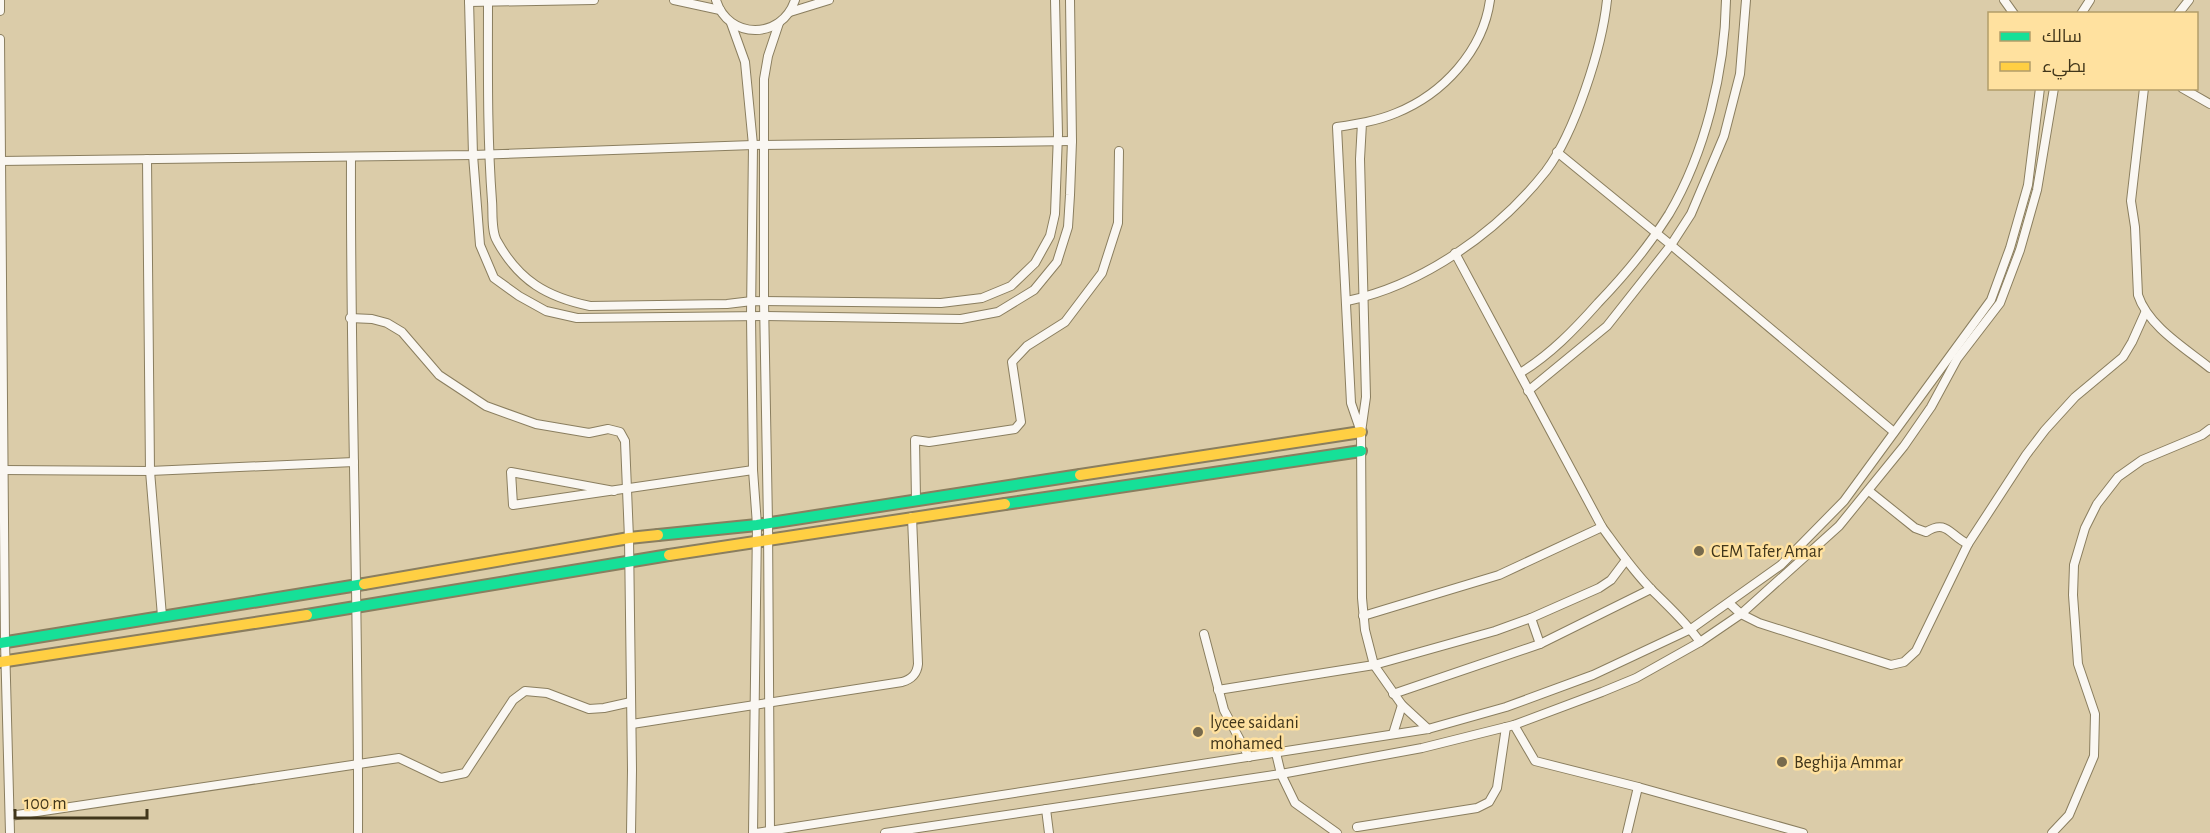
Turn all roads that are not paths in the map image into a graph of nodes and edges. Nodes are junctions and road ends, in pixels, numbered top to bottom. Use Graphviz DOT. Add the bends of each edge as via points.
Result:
graph roads {
  1 [pos="0,0"];
  2 [pos="488,0"];
  3 [pos="594,0"];
  4 [pos="674,0"];
  5 [pos="716,0"];
  6 [pos="795,0"];
  7 [pos="829,0"];
  8 [pos="1055,0"];
  9 [pos="1070,0"];
  10 [pos="1490,0"];
  11 [pos="1607,0"];
  12 [pos="1726,0"];
  13 [pos="1746,0"];
  14 [pos="2189,0"];
  15 [pos="469,1"];
  16 [pos="0,10"];
  17 [pos="720,10"];
  18 [pos="790,12"];
  19 [pos="2180,12"];
  20 [pos="731,23"];
  21 [pos="779,23"];
  22 [pos="0,39"];
  23 [pos="2040,90"];
  24 [pos="2054,90"];
  25 [pos="2144,90"];
  26 [pos="2186,90"];
  27 [pos="2210,104"];
  28 [pos="1362,123"];
  29 [pos="1058,141"];
  30 [pos="1072,141"];
  31 [pos="753,145"];
  32 [pos="764,145"];
  33 [pos="1119,151"];
  34 [pos="1557,152"];
  35 [pos="488,154"];
  36 [pos="473,155"];
  37 [pos="351,157"];
  38 [pos="147,159"];
  39 [pos="1,161"];
  40 [pos="1656,233"];
  41 [pos="1671,245"];
  42 [pos="1455,253"];
  43 [pos="1364,297"];
  44 [pos="752,301"];
  45 [pos="764,301"];
  46 [pos="1347,301"];
  47 [pos="2145,313"];
  48 [pos="752,316"];
  49 [pos="765,316"];
  50 [pos="350,318"];
  51 [pos="2210,368"];
  52 [pos="1520,373"];
  53 [pos="1528,391"];
  54 [pos="2210,429"];
  55 [pos="1361,432"];
  56 [pos="1894,432"];
  57 [pos="1361,451"];
  58 [pos="354,462"];
  59 [pos="2,470"];
  60 [pos="150,471"];
  61 [pos="753,471"];
  62 [pos="627,489"];
  63 [pos="614,490"];
  64 [pos="1869,491"];
  65 [pos="916,500"];
  66 [pos="912,518"];
  67 [pos="763,524"];
  68 [pos="1602,527"];
  69 [pos="629,538"];
  70 [pos="763,540"];
  71 [pos="1968,544"];
  72 [pos="1626,560"];
  73 [pos="629,562"];
  74 [pos="355,586"];
  75 [pos="1651,589"];
  76 [pos="1729,603"];
  77 [pos="355,608"];
  78 [pos="1741,614"];
  79 [pos="162,616"];
  80 [pos="1363,616"];
  81 [pos="1531,618"];
  82 [pos="1691,630"];
  83 [pos="1204,634"];
  84 [pos="3,642"];
  85 [pos="1700,642"];
  86 [pos="1540,644"];
  87 [pos="3,662"];
  88 [pos="1374,665"];
  89 [pos="1218,690"];
  90 [pos="1393,694"];
  91 [pos="631,702"];
  92 [pos="770,704"];
  93 [pos="1402,705"];
  94 [pos="755,706"];
  95 [pos="632,724"];
  96 [pos="1510,726"];
  97 [pos="1428,729"];
  98 [pos="1393,734"];
  99 [pos="1276,753"];
  100 [pos="1249,757"];
  101 [pos="358,763"];
  102 [pos="1281,774"];
  103 [pos="1638,787"];
  104 [pos="1046,809"];
  105 [pos="10,816"];
  106 [pos="1357,827"];
  107 [pos="769,832"];
  108 [pos="10,833"];
  109 [pos="358,833"];
  110 [pos="631,833"];
  111 [pos="754,833"];
  112 [pos="885,833"];
  113 [pos="1049,833"];
  114 [pos="1337,833"];
  115 [pos="1627,833"];
  116 [pos="1803,833"];
  117 [pos="2052,833"];
  1 -- 16 [label="street"];
  2 -- 3 [label="street"];
  2 -- 15 [label="street"];
  2 -- 35 [label="street"];
  4 -- 17 [label="street"];
  5 -- 17 [label="street"];
  6 -- 18 [label="street"];
  7 -- 18 [label="street"];
  8 -- 29 [label="street"];
  9 -- 30 [label="street"];
  10 -- 28 [label="street" via="1475,44 1456,72 1434,92 1396,113"];
  11 -- 34 [label="street" via="1597,54"];
  12 -- 40 [label="street" via="1725,36 1715,93 1689,173"];
  13 -- 41 [label="street" via="1740,74 1724,136 1691,214"];
  14 -- 19 [label="street"];
  15 -- 36 [label="street"];
  17 -- 20 [label="street"];
  18 -- 21 [label="street"];
  20 -- 21 [label="street" via="755,31"];
  20 -- 31 [label="street" via="745,62"];
  21 -- 32 [label="street" via="765,68"];
  22 -- 39 [label="street"];
  23 -- 56 [label="street" via="2028,186 1991,300"];
  24 -- 64 [label="street" via="2037,190 2000,303 1957,359 1931,407"];
  25 -- 47 [label="street" via="2131,201 2138,295"];
  26 -- 27 [label="street"];
  28 -- 43 [label="street"];
  28 -- 46 [label="street" via="1337,127"];
  29 -- 30 [label="street"];
  29 -- 32 [label="street"];
  29 -- 45 [label="street" via="1055,214 1050,236 1035,263 1011,286 982,298 941,303"];
  30 -- 49 [label="street" via="1068,227 1057,262 1034,290 998,312 961,319"];
  31 -- 32 [label="street"];
  31 -- 35 [label="street"];
  31 -- 44 [label="street"];
  32 -- 45 [label="street"];
  33 -- 65 [label="street" via="1118,223 1102,273 1065,322 1027,346 1012,362 1022,423 1015,429 929,442 915,440"];
  34 -- 40 [label="street"];
  34 -- 42 [label="street" via="1514,208"];
  35 -- 36 [label="street"];
  35 -- 44 [label="street" via="495,239 516,269 549,294 590,306"];
  36 -- 37 [label="street"];
  36 -- 48 [label="street" via="480,245 494,278 519,296 546,310 578,318"];
  37 -- 38 [label="street"];
  37 -- 50 [label="street"];
  38 -- 39 [label="street"];
  38 -- 60 [label="street"];
  39 -- 59 [label="street"];
  40 -- 41 [label="street"];
  40 -- 52 [label="street" via="1574,330"];
  41 -- 53 [label="street" via="1606,326"];
  41 -- 56 [label="street"];
  42 -- 43 [label="street" via="1420,274"];
  42 -- 52 [label="street"];
  43 -- 46 [label="street"];
  43 -- 55 [label="street" via="1366,397"];
  44 -- 45 [label="street"];
  44 -- 48 [label="street"];
  45 -- 49 [label="street"];
  46 -- 55 [label="street" via="1352,404"];
  47 -- 51 [label="street"];
  47 -- 71 [label="street" via="2122,357 2075,397 2039,439"];
  48 -- 49 [label="street"];
  48 -- 61 [label="street"];
  49 -- 67 [label="street"];
  50 -- 58 [label="street"];
  50 -- 62 [label="street" via="380,321 402,332 439,375 486,406 536,424 589,433 608,429 620,432 625,441"];
  52 -- 53 [label="street"];
  53 -- 68 [label="street"];
  54 -- 117 [label="street" via="2142,460 2118,477 2085,528 2074,565 2073,595 2078,664 2095,714 2094,756 2069,815"];
  55 -- 57 [label="street"];
  55 -- 65 [label="street"];
  56 -- 76 [label="street" via="1857,485 1817,530 1781,565"];
  57 -- 66 [label="street"];
  57 -- 80 [label="street"];
  58 -- 60 [label="street"];
  58 -- 74 [label="street"];
  59 -- 60 [label="street"];
  59 -- 84 [label="street"];
  60 -- 79 [label="street"];
  61 -- 62 [label="street"];
  61 -- 67 [label="street"];
  62 -- 63 [label="street"];
  62 -- 69 [label="street"];
  63 -- 63 [label="street" via="603,489 511,472 513,505"];
  64 -- 71 [label="street" via="1915,528 1926,532 1943,526"];
  64 -- 78 [label="street" via="1839,526"];
  65 -- 67 [label="street"];
  66 -- 70 [label="street"];
  66 -- 92 [label="street" via="916,674 908,680"];
  67 -- 69 [label="street"];
  67 -- 70 [label="street"];
  68 -- 72 [label="street"];
  68 -- 80 [label="street" via="1499,575"];
  69 -- 73 [label="street"];
  69 -- 74 [label="street"];
  70 -- 73 [label="street"];
  70 -- 92 [label="street"];
  70 -- 94 [label="street"];
  71 -- 78 [label="street" via="1916,651 1904,662 1892,665"];
  72 -- 75 [label="street"];
  72 -- 81 [label="street" via="1605,584"];
  73 -- 77 [label="street"];
  73 -- 91 [label="street"];
  74 -- 77 [label="street"];
  74 -- 79 [label="street"];
  75 -- 82 [label="street"];
  75 -- 86 [label="street"];
  76 -- 78 [label="street"];
  76 -- 82 [label="street"];
  77 -- 87 [label="street"];
  77 -- 101 [label="street"];
  78 -- 85 [label="street"];
  79 -- 84 [label="street"];
  80 -- 88 [label="street"];
  81 -- 86 [label="street"];
  81 -- 88 [label="street"];
  82 -- 85 [label="street"];
  82 -- 97 [label="street" via="1593,675 1506,707"];
  83 -- 89 [label="street"];
  84 -- 87 [label="street"];
  85 -- 96 [label="street" via="1636,678"];
  86 -- 90 [label="street"];
  87 -- 105 [label="street"];
  88 -- 89 [label="street"];
  88 -- 90 [label="street"];
  89 -- 100 [label="street"];
  90 -- 93 [label="street"];
  91 -- 95 [label="street"];
  91 -- 101 [label="street" via="589,709 547,693 525,691 513,700 465,773 441,778 399,758"];
  92 -- 94 [label="street"];
  92 -- 107 [label="street"];
  93 -- 97 [label="street"];
  93 -- 98 [label="street"];
  94 -- 95 [label="street"];
  94 -- 111 [label="street"];
  95 -- 110 [label="street"];
  96 -- 102 [label="street" via="1422,748"];
  96 -- 103 [label="street" via="1535,761"];
  96 -- 106 [label="street" via="1497,788 1489,802 1477,808"];
  97 -- 98 [label="street"];
  98 -- 99 [label="street"];
  99 -- 100 [label="street"];
  99 -- 102 [label="street"];
  100 -- 107 [label="street"];
  101 -- 105 [label="street"];
  101 -- 109 [label="street"];
  102 -- 104 [label="street"];
  102 -- 114 [label="street" via="1295,803"];
  103 -- 115 [label="street"];
  103 -- 116 [label="street"];
  104 -- 112 [label="street"];
  104 -- 113 [label="street"];
  105 -- 108 [label="street"];
  107 -- 111 [label="street"];
}
